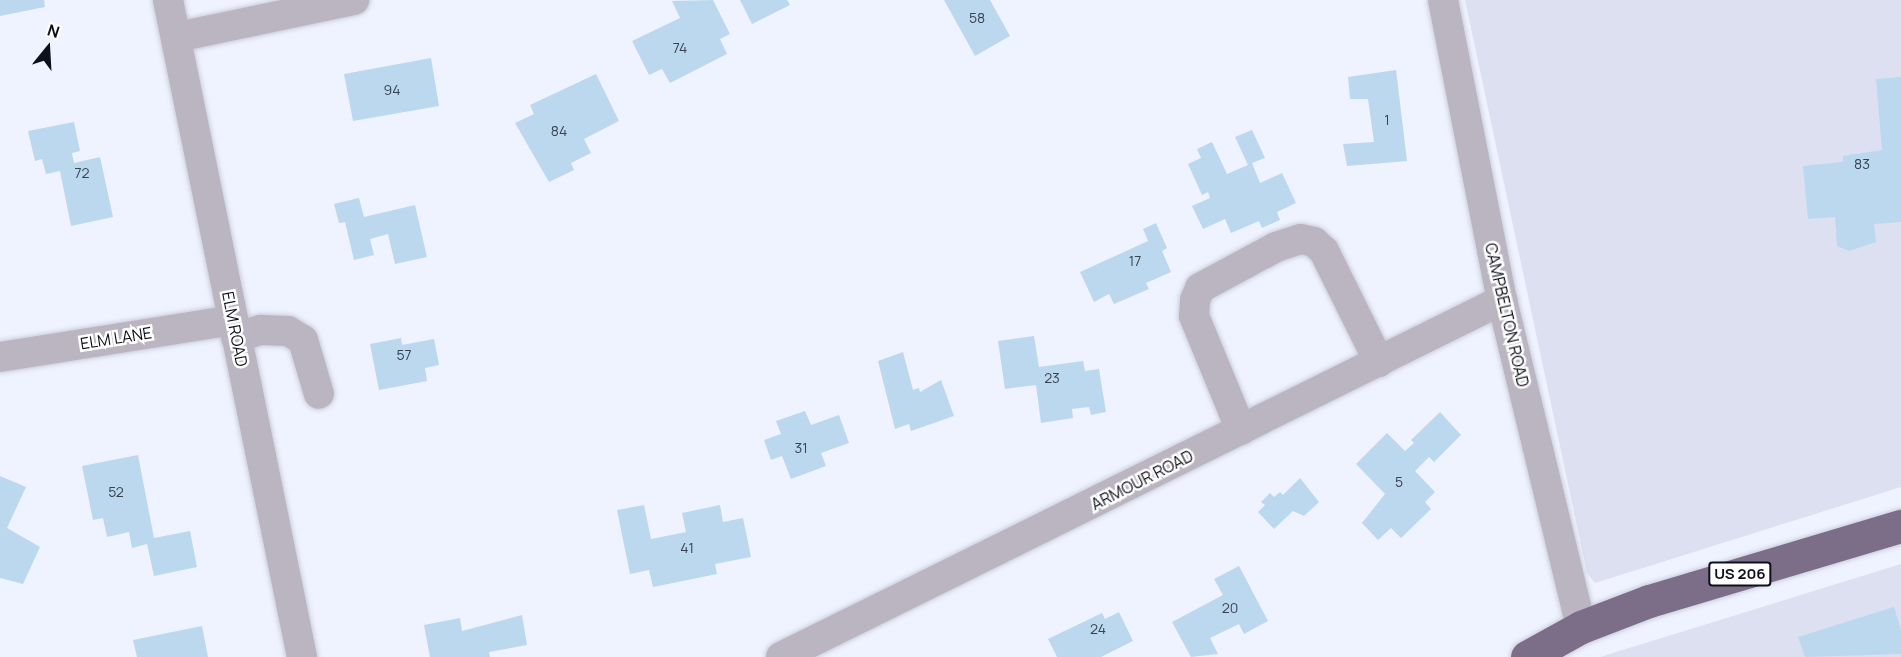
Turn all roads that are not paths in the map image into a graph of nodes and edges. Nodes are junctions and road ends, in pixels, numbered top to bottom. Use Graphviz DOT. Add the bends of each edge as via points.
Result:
graph roads {
  1 [pos="168,0"];
  2 [pos="354,0"];
  3 [pos="1443,0"];
  4 [pos="177,37"];
  5 [pos="1502,300"];
  6 [pos="234,328"];
  7 [pos="0,357"];
  8 [pos="1379,362"];
  9 [pos="319,394"];
  10 [pos="1241,430"];
  11 [pos="1901,526"];
  12 [pos="1581,627"];
  13 [pos="302,657"];
  14 [pos="781,657"];
  15 [pos="1527,657"];
  1 -- 4 [label="street, ELM ROAD"];
  2 -- 4 [label="street"];
  3 -- 5 [label="street, CAMPBELTON ROAD"];
  4 -- 6 [label="street, ELM ROAD"];
  5 -- 8 [label="street, ARMOUR ROAD"];
  5 -- 12 [label="street, CAMPBELTON ROAD"];
  6 -- 7 [label="street, ELM LANE"];
  6 -- 9 [label="street, ELM LANE" via="288,331 303,340"];
  6 -- 13 [label="street, ELM ROAD"];
  8 -- 10 [label="street, ARMOUR ROAD"];
  8 -- 10 [label="street" via="1324,251 1314,242 1301,239 1276,247 1200,288 1195,300 1194,316"];
  10 -- 14 [label="street, ARMOUR ROAD"];
  11 -- 12 [label="highway, US 206" via="1649,601"];
  12 -- 15 [label="highway, US 206"];
}
